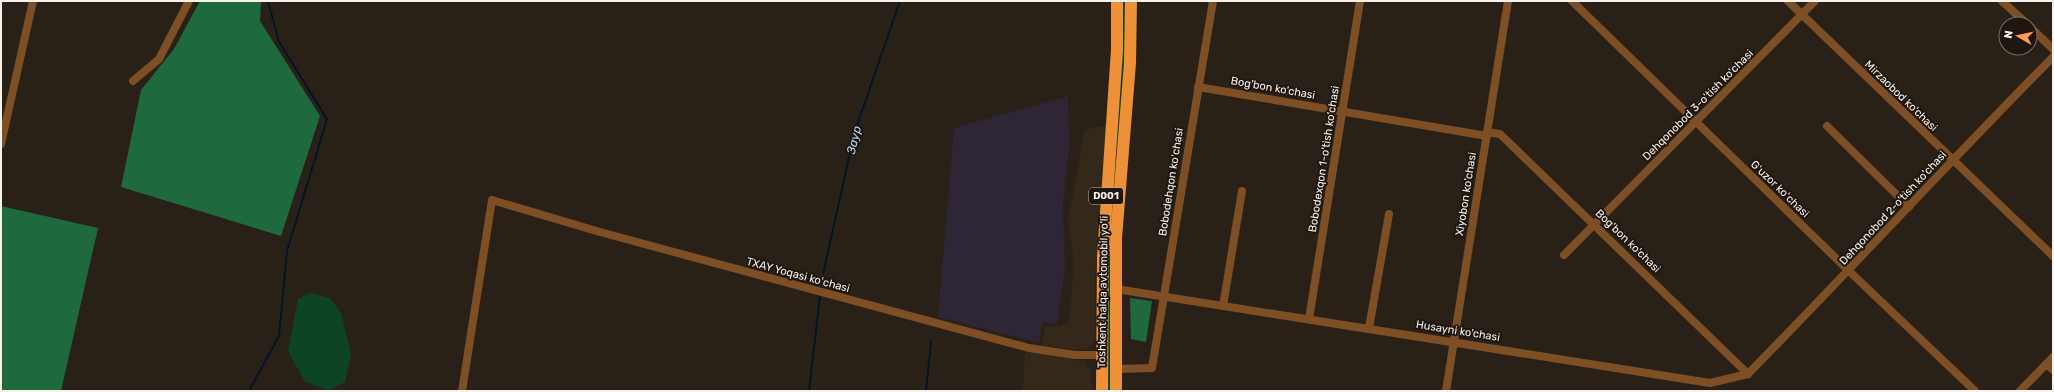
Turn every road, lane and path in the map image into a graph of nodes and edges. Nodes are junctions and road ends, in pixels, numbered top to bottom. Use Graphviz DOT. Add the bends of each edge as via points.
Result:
graph roads {
  1 [pos="33,1"];
  2 [pos="189,1"];
  3 [pos="1117,1"];
  4 [pos="1131,1"];
  5 [pos="1213,1"];
  6 [pos="1360,1"];
  7 [pos="1508,1"];
  8 [pos="1572,1"];
  9 [pos="1788,1"];
  10 [pos="1815,1"];
  11 [pos="2002,1"];
  12 [pos="1802,15"];
  13 [pos="2018,16"];
  14 [pos="2038,35"];
  15 [pos="2053,49"];
  16 [pos="2053,57"];
  17 [pos="133,81"];
  18 [pos="1198,87"];
  19 [pos="1343,111"];
  20 [pos="1696,122"];
  21 [pos="1827,126"];
  22 [pos="1487,134"];
  23 [pos="1,144"];
  24 [pos="1108,159"];
  25 [pos="1122,160"];
  26 [pos="1951,160"];
  27 [pos="1242,191"];
  28 [pos="1909,207"];
  29 [pos="1389,214"];
  30 [pos="1595,225"];
  31 [pos="1564,255"];
  32 [pos="2053,256"];
  33 [pos="1849,271"];
  34 [pos="1116,289"];
  35 [pos="1163,296"];
  36 [pos="1223,306"];
  37 [pos="1309,320"];
  38 [pos="1369,328"];
  39 [pos="1454,342"];
  40 [pos="1102,355"];
  41 [pos="2053,357"];
  42 [pos="2046,364"];
  43 [pos="1115,369"];
  44 [pos="2053,370"];
  45 [pos="1748,374"];
  46 [pos="462,391"];
  47 [pos="1102,391"];
  48 [pos="1116,391"];
  49 [pos="1446,391"];
  50 [pos="1975,391"];
  51 [pos="2020,391"];
  1 -- 23 [label="street"];
  2 -- 17 [label="street" via="159,59"];
  3 -- 24 [label="highway, Toshkent halqa avtomobil yo'li / D001" via="1117,50"];
  4 -- 25 [label="highway, Toshkent halqa avtomobil yo'li / D001" via="1130,63"];
  5 -- 18 [label="street, Bobodehqon koʻchasi"];
  6 -- 19 [label="street, Bobodexqon 1-o'tish ko'chasi"];
  7 -- 22 [label="street, Xiyobon ko'chasi"];
  8 -- 20 [label="street, Gʻuzor koʻchasi"];
  9 -- 12 [label="street, Mirzaobod ko'chasi"];
  10 -- 12 [label="street, Dehqonobod 3-o'tish ko'chasi"];
  11 -- 13 [label="street"];
  12 -- 20 [label="street, Dehqonobod 3-o'tish ko'chasi"];
  12 -- 26 [label="street, Mirzaobod ko'chasi"];
  14 -- 15 [label="street"];
  16 -- 26 [label="street, Dehqonobod 2-o'tish ko'chasi"];
  18 -- 19 [label="street, Bog'bon ko'chasi"];
  18 -- 35 [label="street, Bobodehqon koʻchasi"];
  19 -- 22 [label="street, Bog'bon ko'chasi"];
  19 -- 37 [label="street, Bobodexqon 1-o'tish ko'chasi"];
  20 -- 30 [label="street, Dehqonobod 3-o'tish ko'chasi"];
  20 -- 33 [label="street, Gʻuzor koʻchasi"];
  21 -- 28 [label="street"];
  22 -- 30 [label="street, Bog'bon ko'chasi" via="1500,134"];
  22 -- 39 [label="street, Xiyobon ko'chasi"];
  24 -- 25 [label="highway"];
  24 -- 40 [label="highway, Toshkent halqa avtomobil yo'li / D001"];
  25 -- 34 [label="highway, Toshkent halqa avtomobil yo'li / D001" via="1116,232"];
  26 -- 28 [label="street, Dehqonobod 2-o'tish ko'chasi"];
  26 -- 32 [label="street, Mirzaobod ko'chasi"];
  27 -- 36 [label="street"];
  28 -- 33 [label="street, Dehqonobod 2-o'tish ko'chasi"];
  29 -- 38 [label="street"];
  30 -- 31 [label="street, Dehqonobod 3-o'tish ko'chasi"];
  30 -- 45 [label="street, Bog'bon ko'chasi"];
  33 -- 45 [label="street, Dehqonobod 2-o'tish ko'chasi"];
  33 -- 50 [label="street, Gʻuzor koʻchasi"];
  34 -- 35 [label="street, Husayni ko'chasi"];
  34 -- 43 [label="highway, Toshkent halqa avtomobil yo'li / D001"];
  35 -- 36 [label="street, Husayni ko'chasi"];
  35 -- 43 [label="street, Bobodehqon koʻchasi" via="1152,368"];
  36 -- 37 [label="street, Husayni ko'chasi"];
  37 -- 38 [label="street, Husayni ko'chasi"];
  38 -- 39 [label="street, Husayni ko'chasi"];
  39 -- 45 [label="street, Husayni ko'chasi" via="1710,383"];
  39 -- 49 [label="street, Xiyobon ko'chasi"];
  40 -- 46 [label="street, TXAY Yoqasi koʻchasi" via="1074,355 1029,348 600,232 492,200"];
  40 -- 47 [label="highway, Toshkent halqa avtomobil yo'li / D001"];
  41 -- 42 [label="street"];
  42 -- 44 [label="street"];
  42 -- 51 [label="street"];
  43 -- 48 [label="highway, Toshkent halqa avtomobil yo'li / D001"];
}
